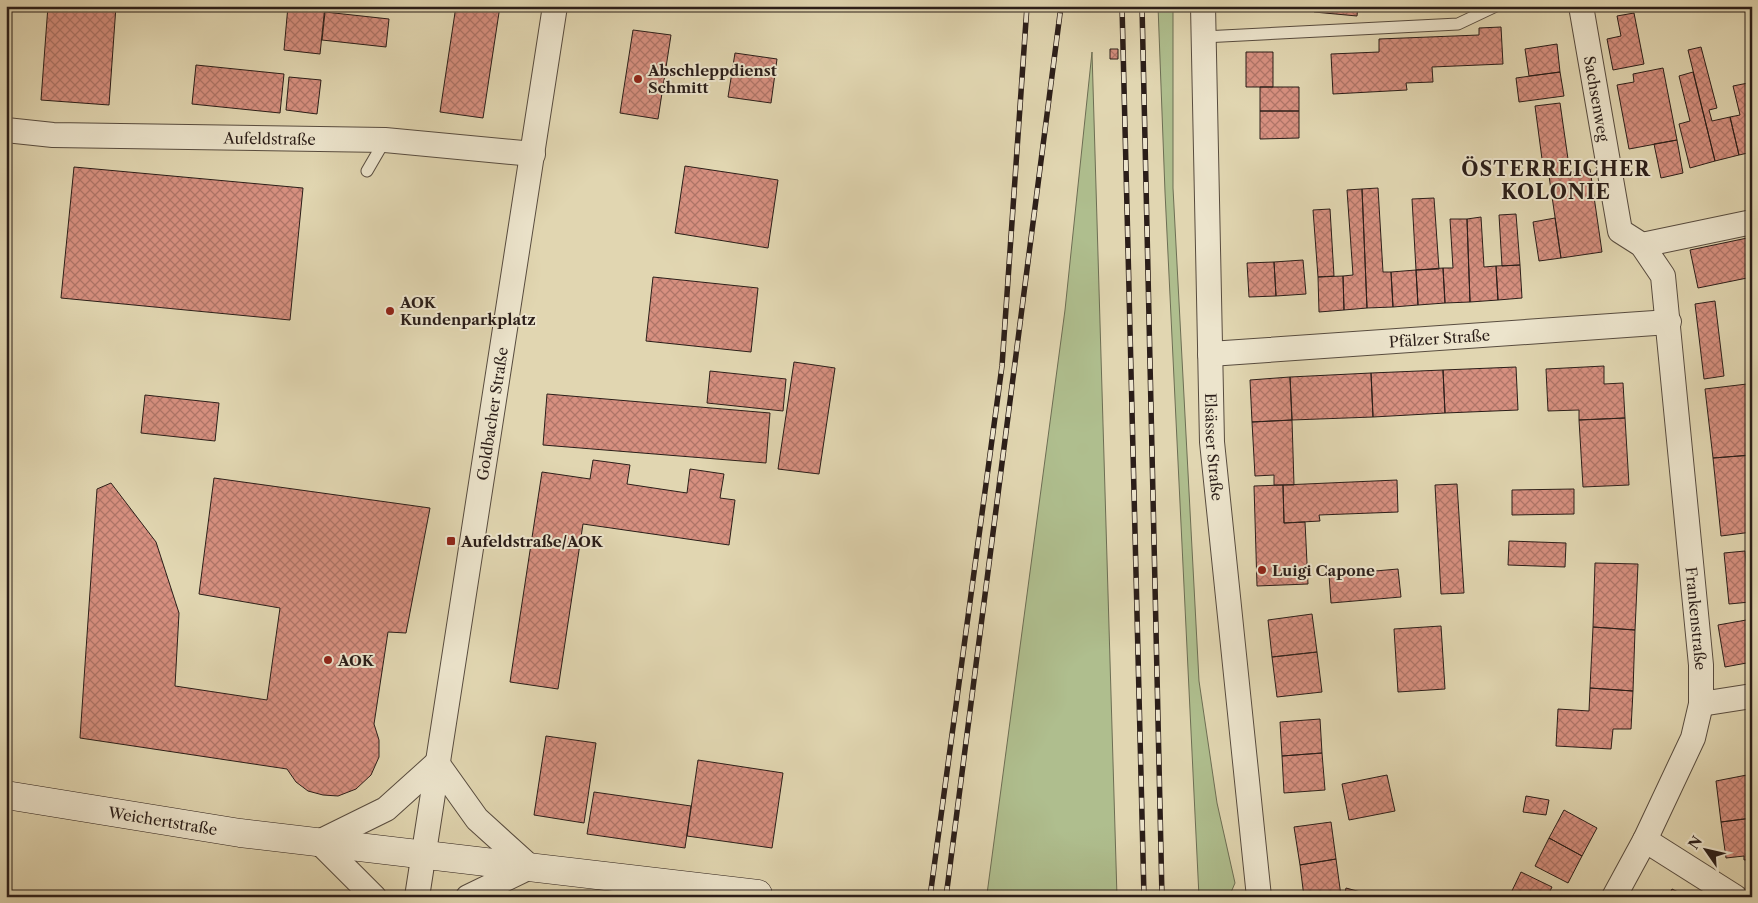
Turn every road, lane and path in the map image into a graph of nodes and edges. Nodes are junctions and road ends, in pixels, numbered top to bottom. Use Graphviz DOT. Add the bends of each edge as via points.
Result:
graph roads {
  1 [pos="555,6"];
  2 [pos="1203,6"];
  3 [pos="1496,6"];
  4 [pos="1582,6"];
  5 [pos="1203,37"];
  6 [pos="6,130"];
  7 [pos="385,140"];
  8 [pos="533,154"];
  9 [pos="367,171"];
  10 [pos="1752,222"];
  11 [pos="1642,245"];
  12 [pos="1669,322"];
  13 [pos="1210,354"];
  14 [pos="1752,696"];
  15 [pos="1701,704"];
  16 [pos="437,763"];
  17 [pos="6,795"];
  18 [pos="1645,840"];
  19 [pos="319,842"];
  20 [pos="422,855"];
  21 [pos="530,867"];
  22 [pos="1256,893"];
  23 [pos="758,894"];
  24 [pos="374,897"];
  25 [pos="417,897"];
  26 [pos="468,897"];
  27 [pos="1614,897"];
  28 [pos="1735,897"];
  1 -- 8 [label="street, Goldbacher Straße"];
  2 -- 5 [label="street, Elsässer Straße"];
  3 -- 5 [label="lane" via="1458,24"];
  4 -- 11 [label="street, Sachsenweg" via="1620,231"];
  5 -- 13 [label="street, Elsässer Straße"];
  6 -- 7 [label="street, Aufeldstraße" via="53,135"];
  7 -- 8 [label="street, Aufeldstraße"];
  7 -- 9 [label="lane"];
  8 -- 16 [label="street, Goldbacher Straße"];
  10 -- 11 [label="street"];
  11 -- 12 [label="street, Sachsenweg" via="1663,276"];
  12 -- 13 [label="street, Pfälzer Straße"];
  12 -- 15 [label="street, Frankenstraße" via="1701,665"];
  13 -- 22 [label="street, Elsässer Straße" via="1212,442"];
  14 -- 15 [label="street"];
  15 -- 18 [label="street, Frankenstraße" via="1693,738"];
  16 -- 19 [label="street" via="386,809"];
  16 -- 20 [label="street, Goldbacher Straße"];
  16 -- 21 [label="street" via="478,819"];
  17 -- 19 [label="main road, Weichertstraße" via="240,833"];
  18 -- 27 [label="street, Frankenstraße"];
  18 -- 28 [label="street"];
  19 -- 20 [label="main road, Weichertstraße"];
  19 -- 24 [label="street"];
  20 -- 21 [label="main road"];
  20 -- 25 [label="street, Goldbacher Straße"];
  21 -- 23 [label="main road"];
  21 -- 26 [label="street"];
}
